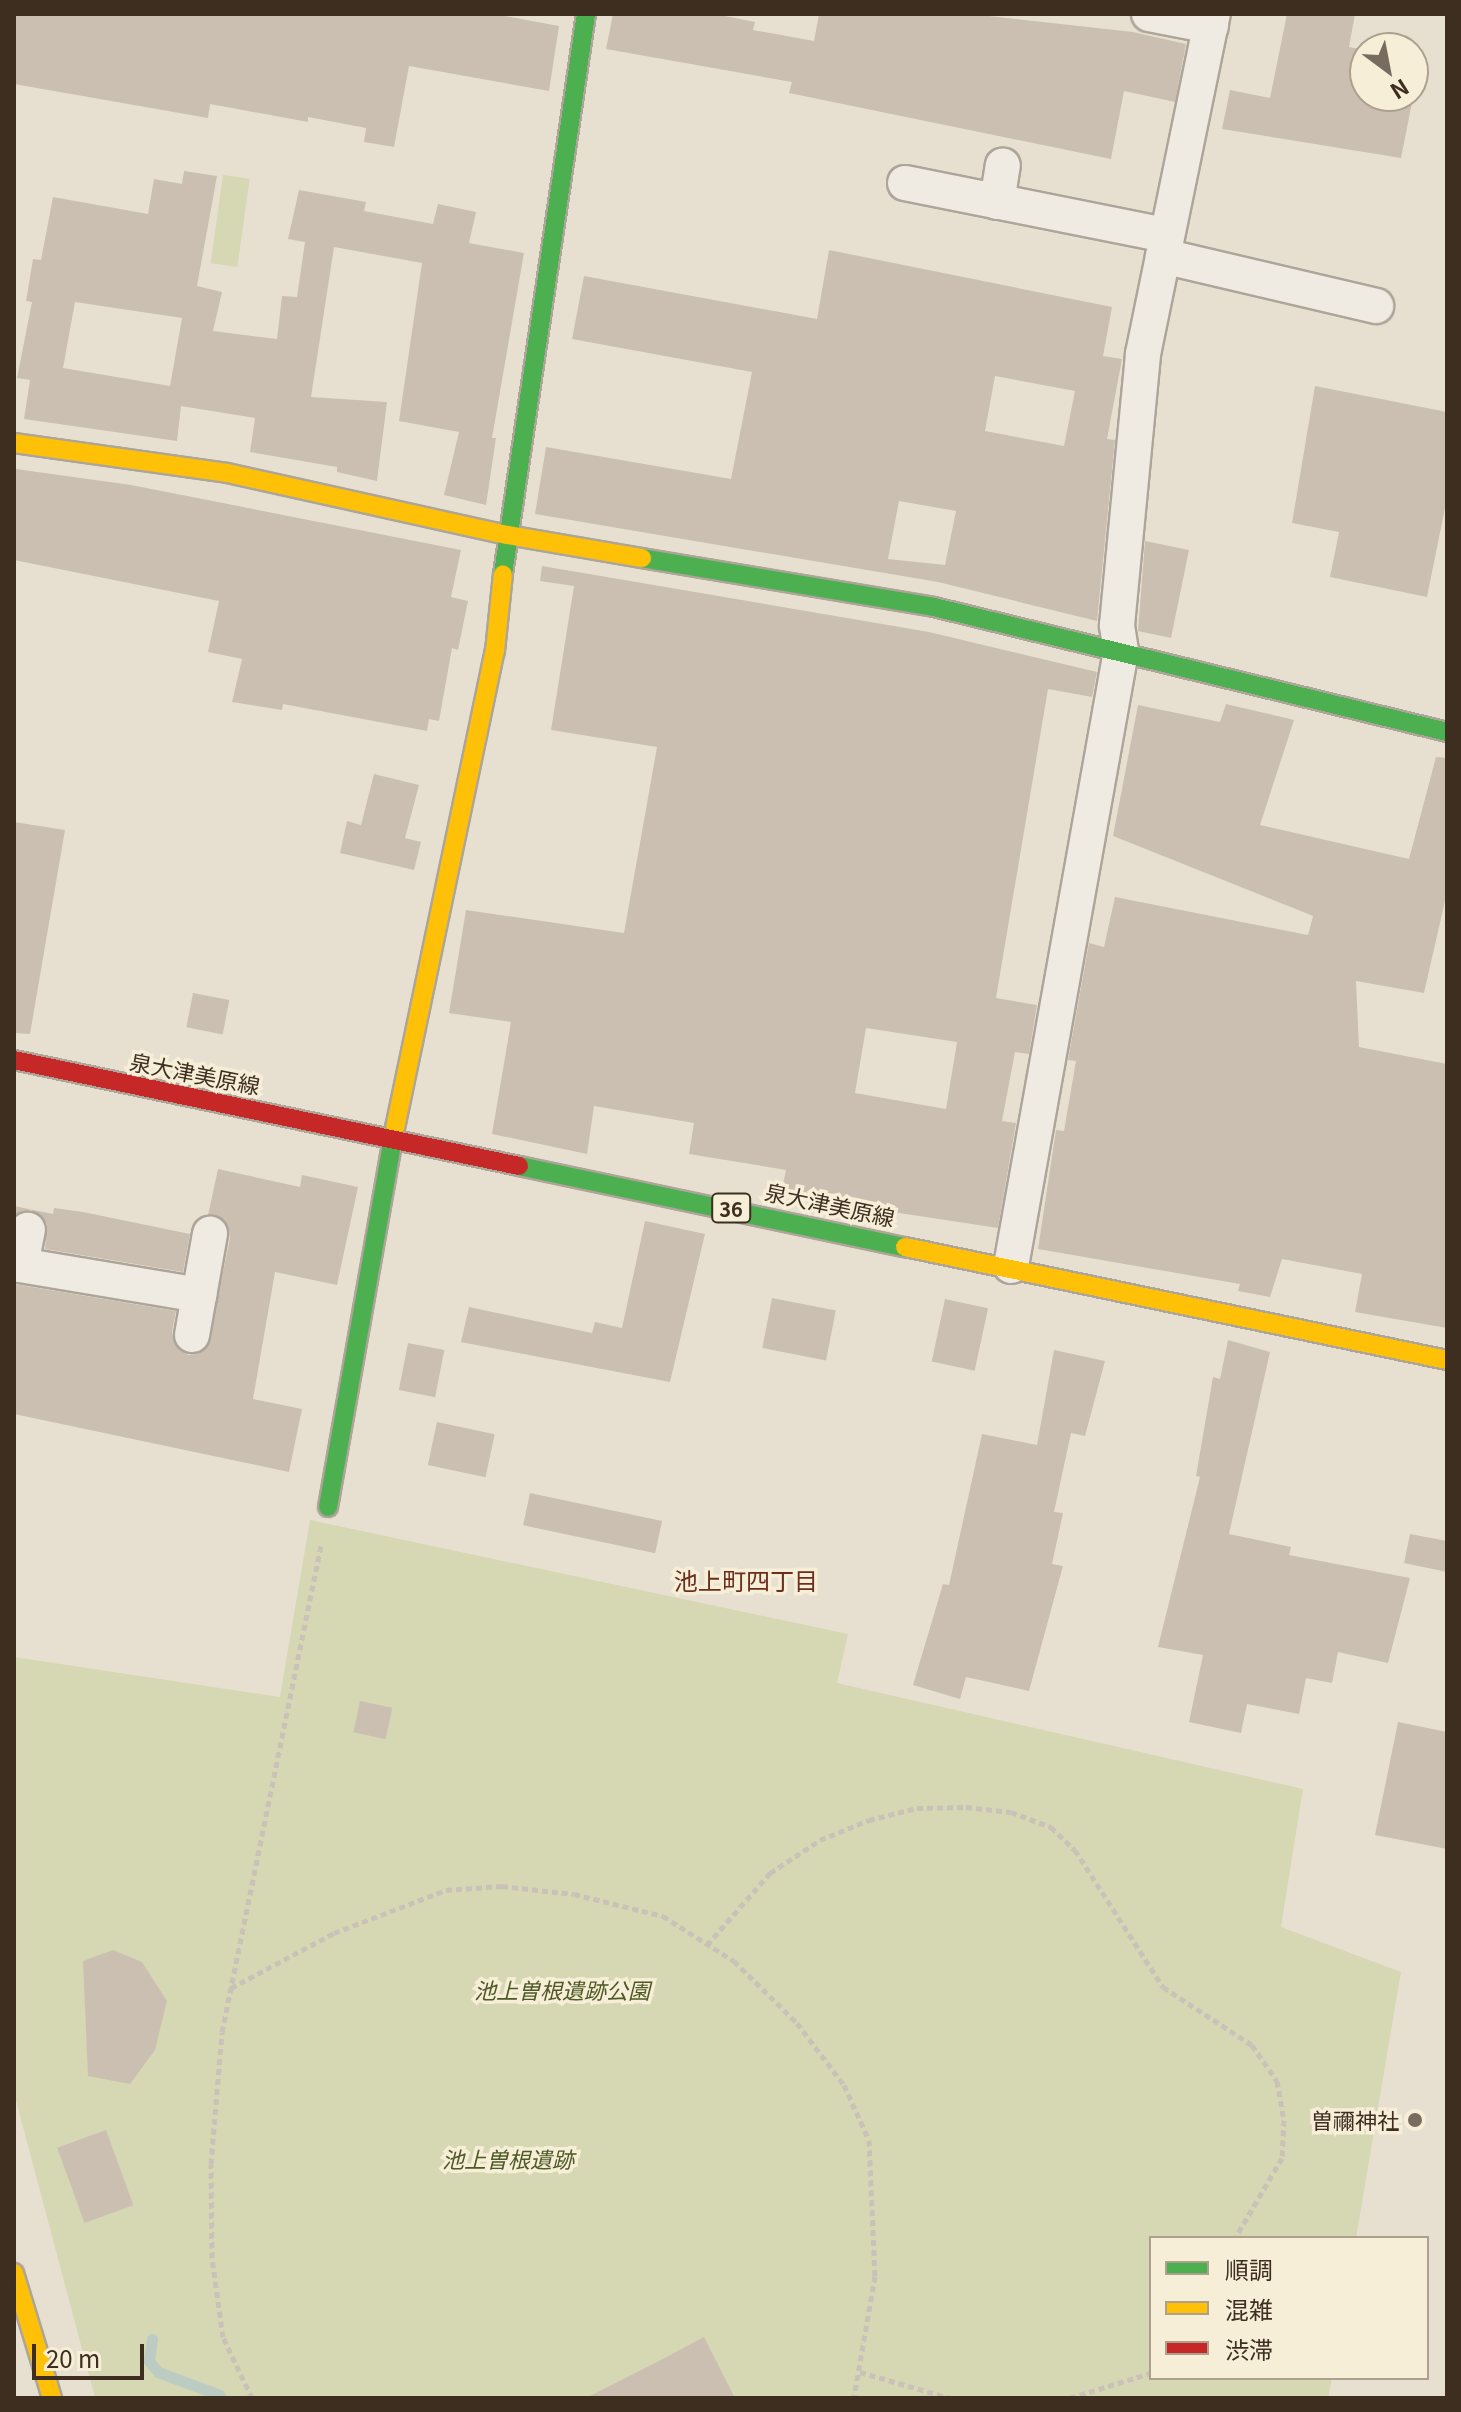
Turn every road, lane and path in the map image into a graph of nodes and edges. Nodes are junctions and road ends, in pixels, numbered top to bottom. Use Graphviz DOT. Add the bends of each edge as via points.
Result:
graph roads {
  1 [pos="586,14"];
  2 [pos="1149,14"];
  3 [pos="1212,20"];
  4 [pos="1003,165"];
  5 [pos="905,183"];
  6 [pos="997,202"];
  7 [pos="1165,246"];
  8 [pos="1376,306"];
  9 [pos="14,443"];
  10 [pos="507,535"];
  11 [pos="1121,651"];
  12 [pos="1447,732"];
  13 [pos="14,1060"];
  14 [pos="393,1137"];
  15 [pos="28,1230"];
  16 [pos="210,1234"];
  17 [pos="17,1264"];
  18 [pos="1011,1266"];
  19 [pos="199,1295"];
  20 [pos="192,1335"];
  21 [pos="1447,1360"];
  22 [pos="328,1507"];
  23 [pos="707,1945"];
  24 [pos="231,1988"];
  25 [pos="1236,2236"];
  26 [pos="14,2273"];
  27 [pos="860,2372"];
  28 [pos="1149,2374"];
  29 [pos="52,2398"];
  30 [pos="252,2398"];
  31 [pos="854,2398"];
  32 [pos="950,2398"];
  33 [pos="1070,2398"];
  1 -- 10 [label="main road"];
  2 -- 3 [label="street"];
  3 -- 7 [label="street"];
  4 -- 6 [label="street"];
  5 -- 6 [label="street"];
  6 -- 7 [label="street"];
  7 -- 8 [label="street"];
  7 -- 11 [label="street" via="1143,354 1117,625"];
  9 -- 10 [label="main road" via="227,473"];
  10 -- 11 [label="main road" via="934,607"];
  10 -- 14 [label="main road" via="495,651"];
  11 -- 12 [label="main road"];
  11 -- 18 [label="street"];
  13 -- 14 [label="main road, 泉大津美原線 / 36"];
  14 -- 18 [label="main road, 泉大津美原線 / 36"];
  14 -- 22 [label="main road"];
  15 -- 17 [label="street"];
  16 -- 19 [label="street"];
  17 -- 19 [label="street"];
  18 -- 21 [label="main road, 泉大津美原線 / 36"];
  19 -- 20 [label="street"];
  22 -- 24 [label="path"];
  23 -- 24 [label="path" via="663,1916 574,1894 502,1886 446,1890 334,1933"];
  23 -- 25 [label="path" via="770,1873 820,1840 869,1820 917,1808 966,1807 1011,1812 1051,1827 1075,1850 1163,1987 1252,2045 1277,2081 1284,2120 1282,2158"];
  23 -- 27 [label="path" via="734,1961 797,2023 844,2085 869,2140 875,2276"];
  24 -- 30 [label="path" via="211,2164 212,2258 223,2337"];
  26 -- 29 [label="main road"];
  27 -- 31 [label="path"];
  27 -- 32 [label="path"];
  28 -- 33 [label="path"];
}
